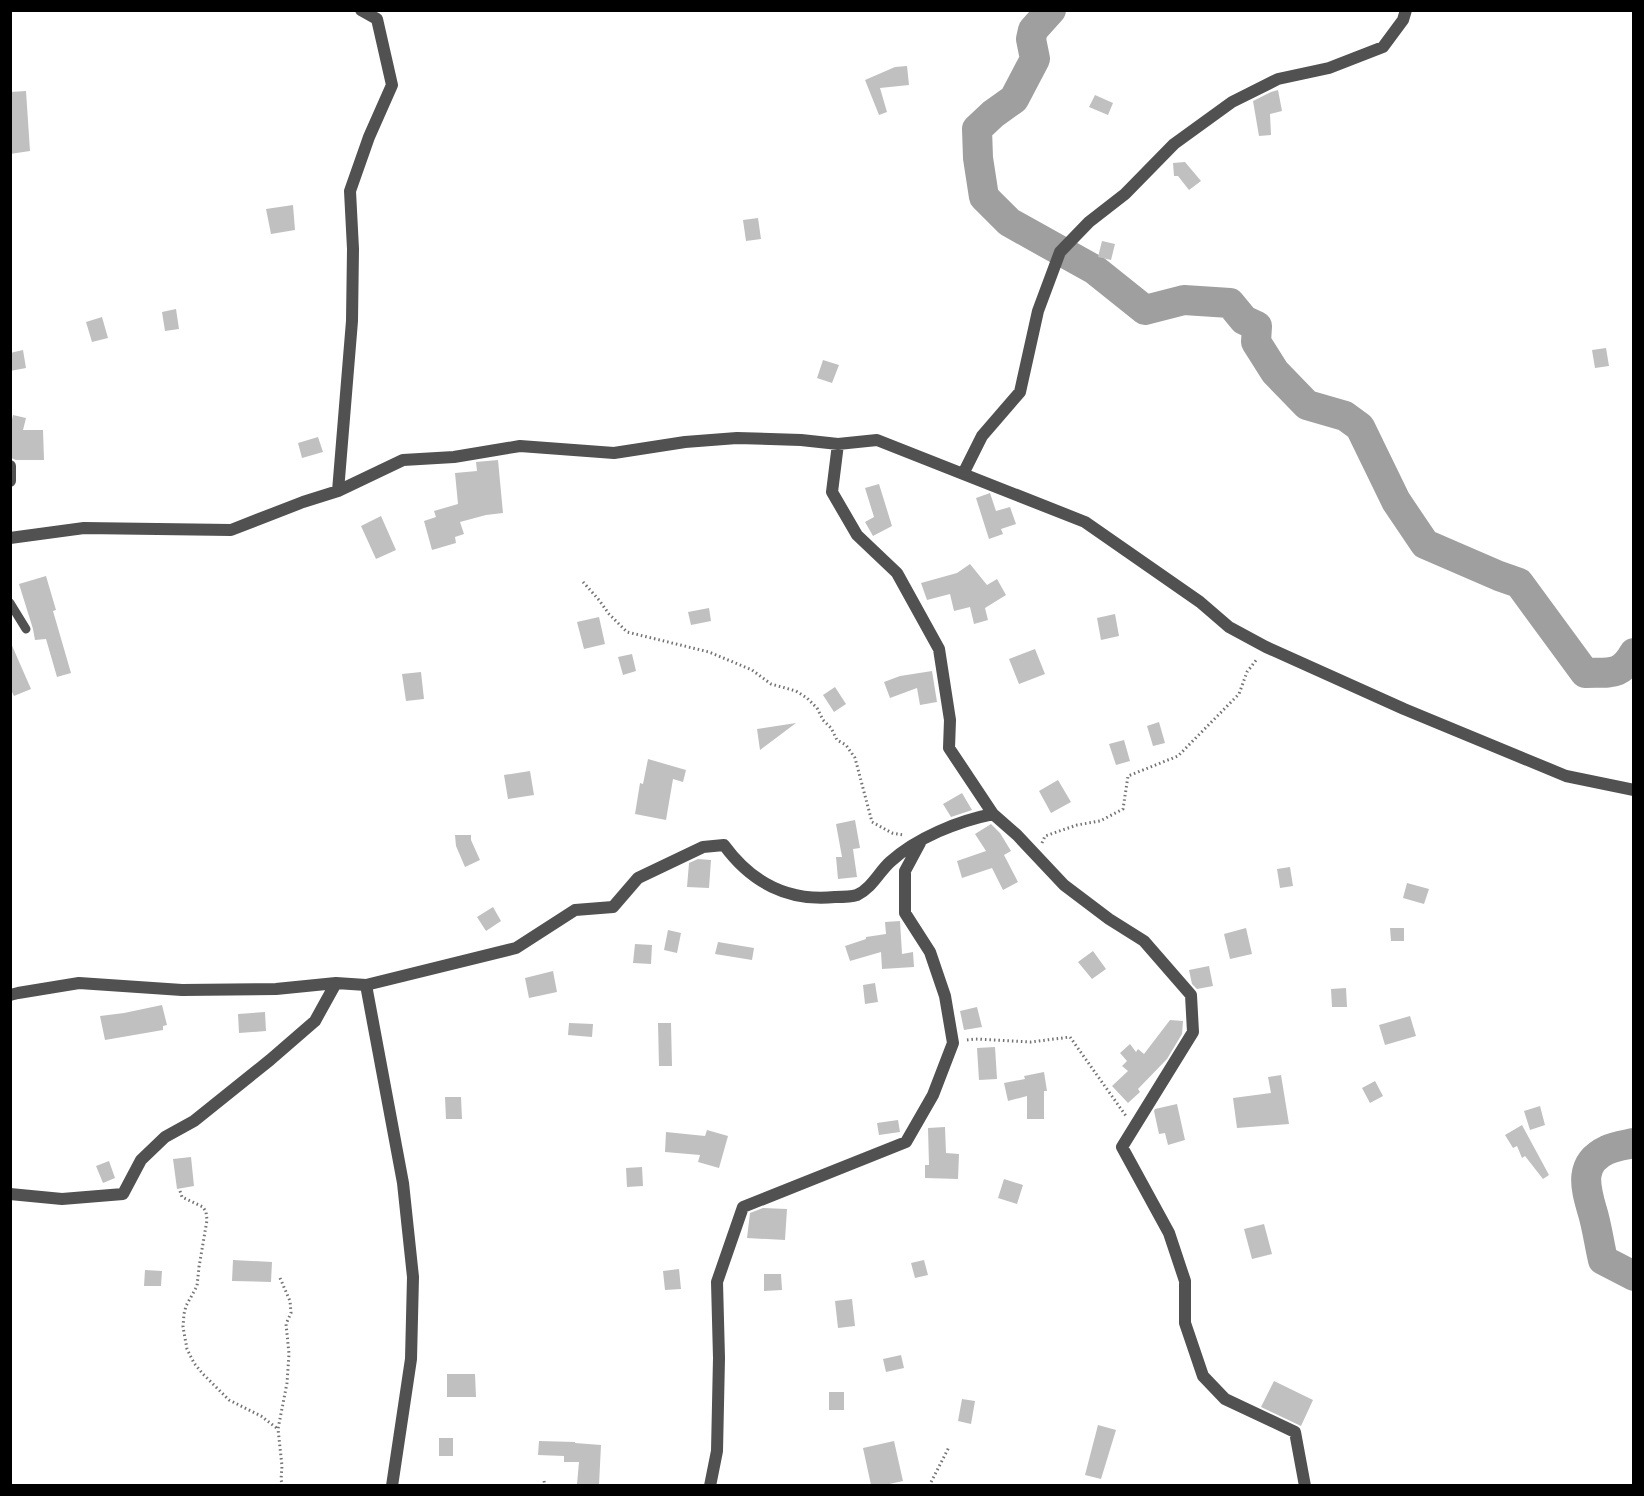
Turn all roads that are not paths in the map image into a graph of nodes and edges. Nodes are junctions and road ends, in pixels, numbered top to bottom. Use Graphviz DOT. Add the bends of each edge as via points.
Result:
graph roads {
  1 [pos="361,10"];
  2 [pos="1406,10"];
  3 [pos="838,444"];
  4 [pos="10,466"];
  5 [pos="963,474"];
  6 [pos="10,481"];
  7 [pos="338,491"];
  8 [pos="10,538"];
  9 [pos="10,603"];
  10 [pos="26,628"];
  11 [pos="1634,790"];
  12 [pos="993,814"];
  13 [pos="922,839"];
  14 [pos="336,982"];
  15 [pos="366,986"];
  16 [pos="10,995"];
  17 [pos="10,1194"];
  18 [pos="392,1485"];
  19 [pos="710,1485"];
  20 [pos="1305,1485"];
  1 -- 7 [label="street" via="377,19 392,85 350,191 352,321"];
  2 -- 5 [label="street" via="1383,47 1329,68 1278,79 1232,102 1174,144 1060,252 1038,311 1020,392 982,435"];
  3 -- 5 [label="street" via="877,440"];
  3 -- 7 [label="street" via="737,438 614,453 519,446 454,457 403,460"];
  3 -- 12 [label="street" via="832,492 857,535 897,573 939,649 950,720 949,748"];
  4 -- 6 [label="street"];
  5 -- 11 [label="street" via="1084,522 1200,602 1229,627 1266,648 1566,776"];
  7 -- 8 [label="street" via="231,530 84,528"];
  9 -- 10 [label="lane"];
  12 -- 13 [label="street"];
  12 -- 20 [label="street" via="1064,885 1144,941 1191,994 1193,1032 1122,1147 1169,1233 1185,1281 1185,1323 1203,1376 1225,1399 1295,1432"];
  13 -- 15 [label="street" via="889,862 857,895 824,898 790,895 761,881 735,860 724,845 703,847 638,878 613,907 576,910 516,948"];
  13 -- 19 [label="street" via="905,871 905,913 930,952 945,996 953,1043 933,1095 906,1142 743,1207 717,1282 717,1451"];
  14 -- 15 [label="street"];
  14 -- 16 [label="street" via="182,990 79,983"];
  14 -- 17 [label="street" via="315,1022 194,1121 165,1137 141,1160 123,1194 62,1199"];
  15 -- 18 [label="street" via="403,1183 413,1277 411,1359"];
}
